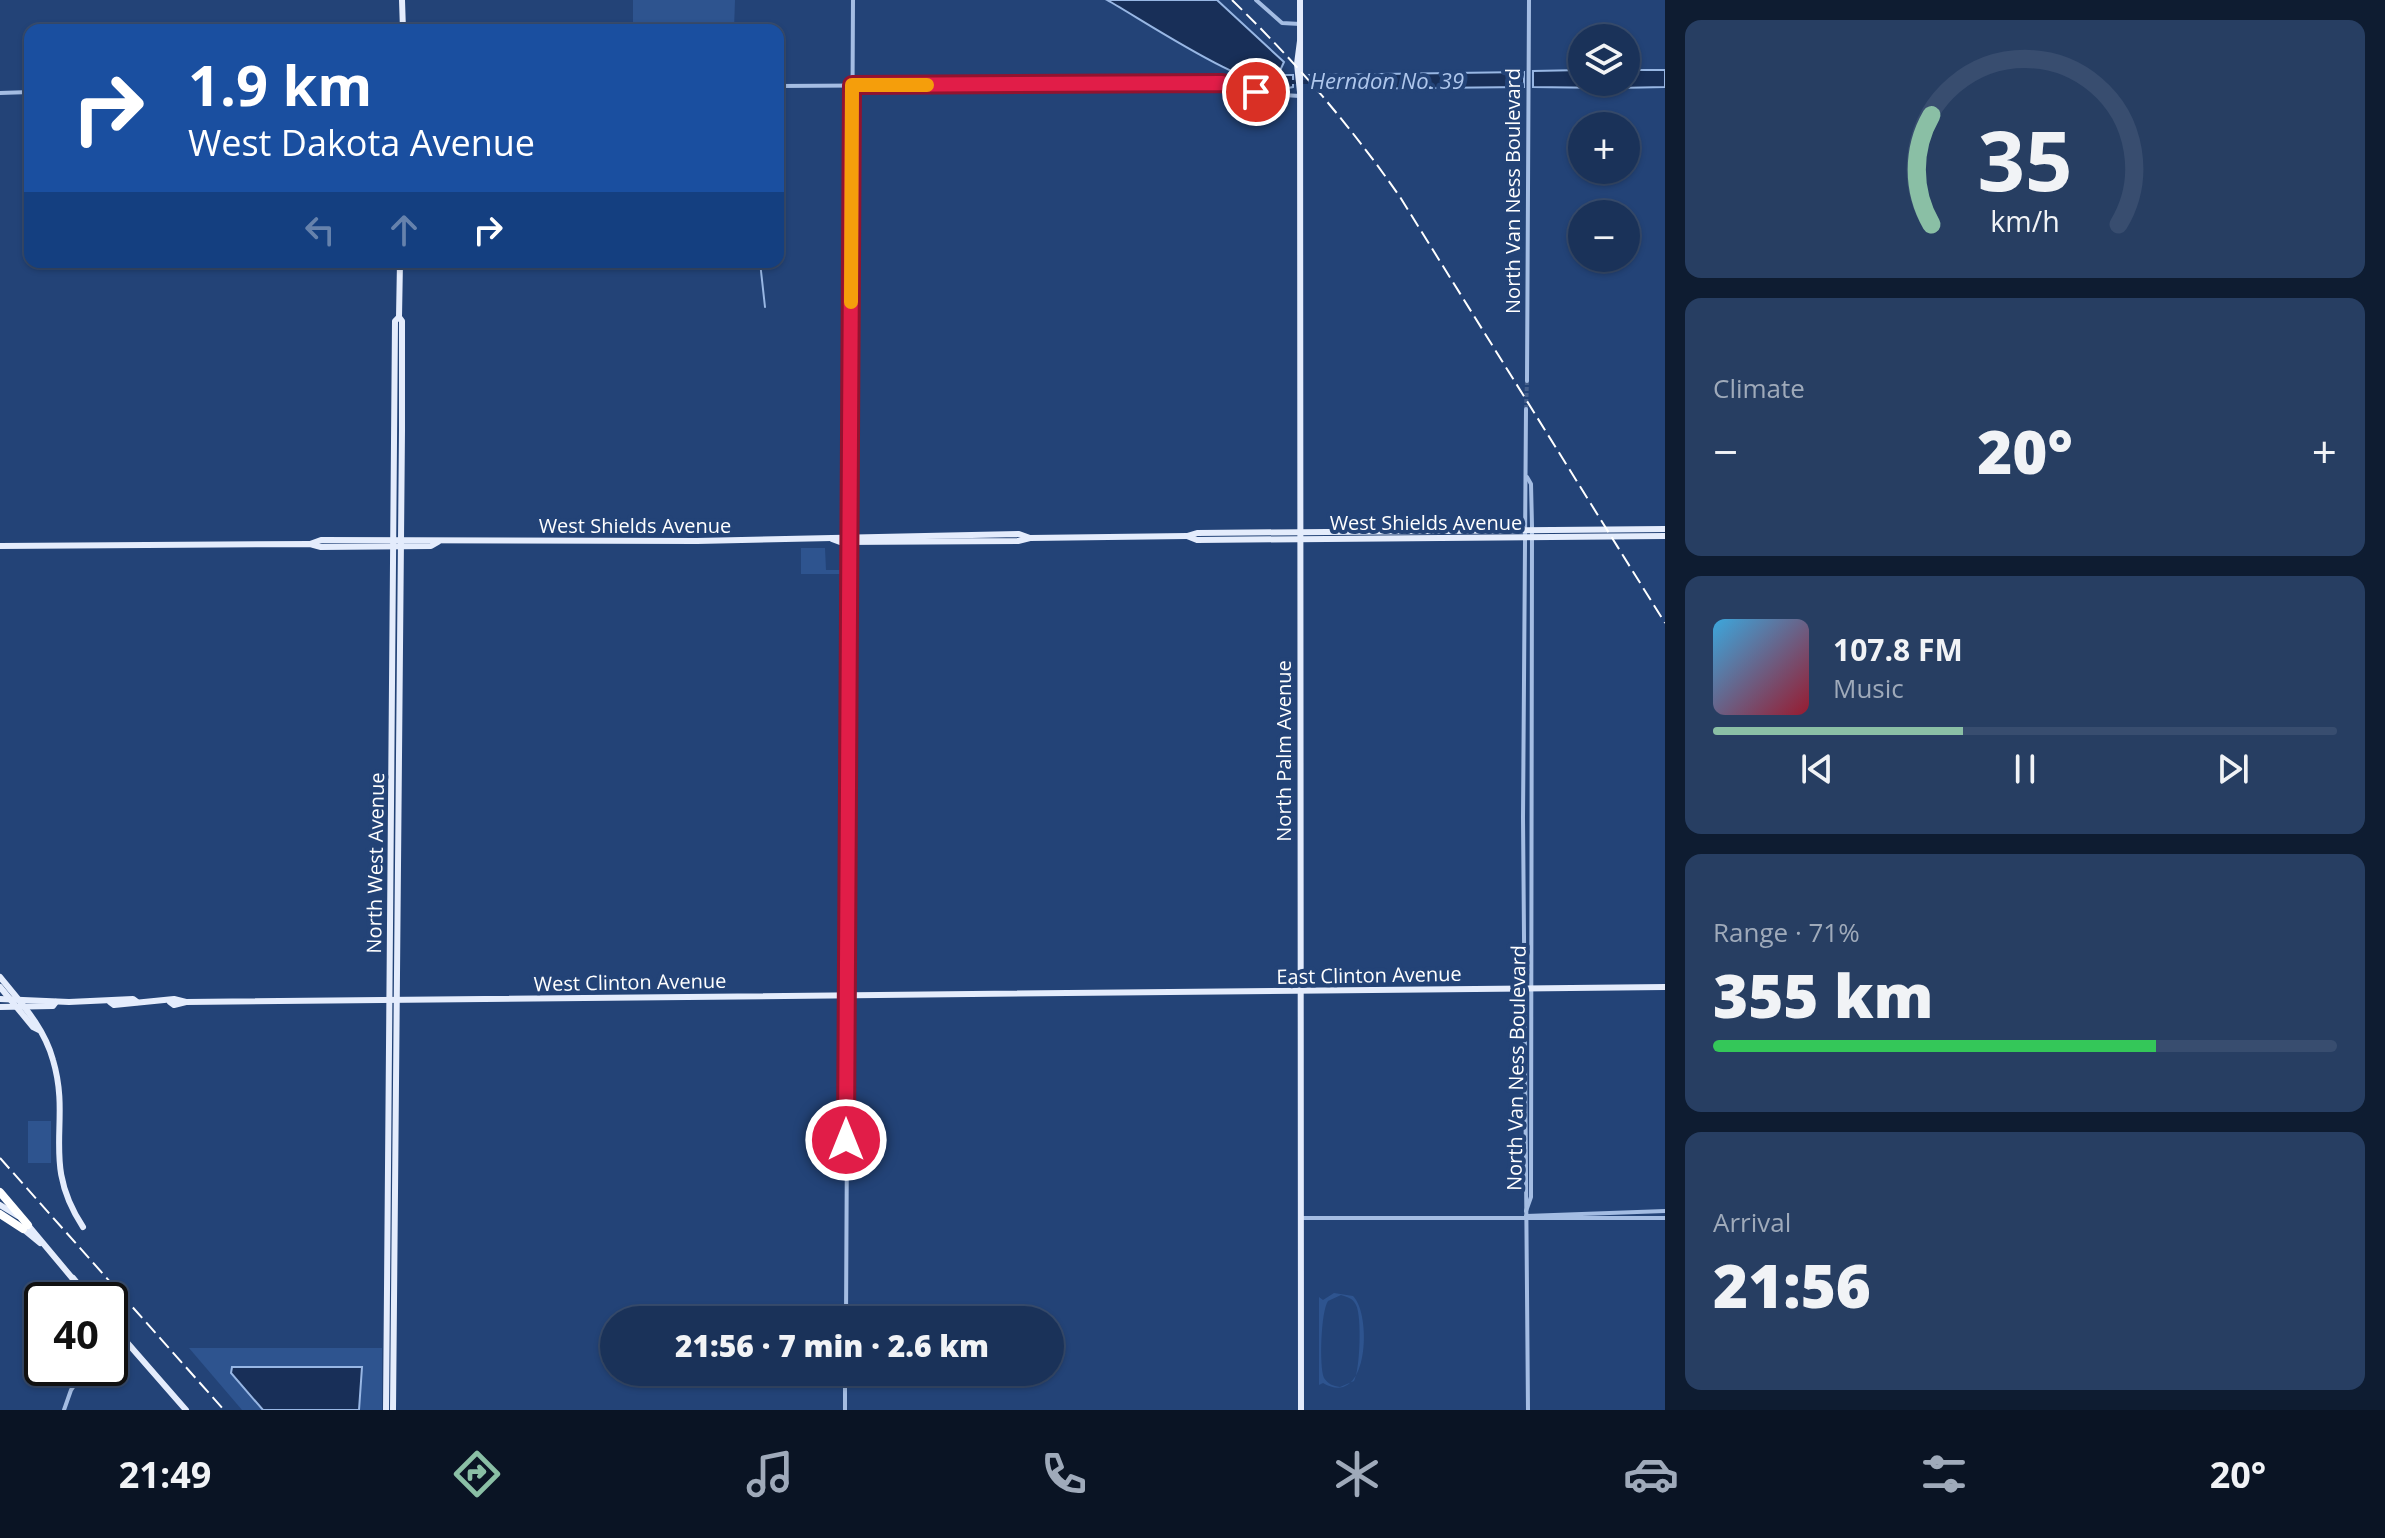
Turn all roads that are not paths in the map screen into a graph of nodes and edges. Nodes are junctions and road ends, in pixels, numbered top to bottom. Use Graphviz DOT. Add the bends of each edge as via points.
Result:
graph roads {
  1 [pos="402,0"];
  2 [pos="853,0"];
  3 [pos="1256,0"];
  4 [pos="1300,0"];
  5 [pos="1529,0"];
  6 [pos="403,24"];
  7 [pos="1300,24"];
  8 [pos="852,85"];
  9 [pos="784,86"];
  10 [pos="1300,91"];
  11 [pos="24,92"];
  12 [pos="0,93"];
  13 [pos="400,268"];
  14 [pos="1527,381"];
  15 [pos="1526,409"];
  16 [pos="1665,529"];
  17 [pos="1528,534"];
  18 [pos="934,535"];
  19 [pos="1299,535"];
  20 [pos="1665,536"];
  21 [pos="1030,538"];
  22 [pos="849,539"];
  23 [pos="906,542"];
  24 [pos="397,543"];
  25 [pos="0,546"];
  26 [pos="0,977"];
  27 [pos="0,987"];
  28 [pos="1665,987"];
  29 [pos="1524,988"];
  30 [pos="1532,988"];
  31 [pos="1299,992"];
  32 [pos="1073,993"];
  33 [pos="847,996"];
  34 [pos="0,999"];
  35 [pos="17,1002"];
  36 [pos="394,1002"];
  37 [pos="0,1007"];
  38 [pos="0,1192"];
  39 [pos="0,1205"];
  40 [pos="1665,1211"];
  41 [pos="0,1214"];
  42 [pos="1526,1214"];
  43 [pos="1634,1215"];
  44 [pos="1302,1218"];
  45 [pos="1665,1218"];
  46 [pos="26,1227"];
  47 [pos="83,1227"];
  48 [pos="76,1282"];
  49 [pos="846,1306"];
  50 [pos="128,1344"];
  51 [pos="73,1386"];
  52 [pos="845,1386"];
  53 [pos="64,1410"];
  54 [pos="186,1410"];
  55 [pos="386,1410"];
  56 [pos="393,1410"];
  57 [pos="845,1410"];
  58 [pos="1301,1410"];
  59 [pos="1528,1410"];
  1 -- 6 [label="main road"];
  2 -- 8 [label="street"];
  3 -- 7 [label="street" via="1282,23"];
  4 -- 7 [label="main road, North Palm Avenue"];
  5 -- 14 [label="street, North Van Ness Boulevard"];
  7 -- 10 [label="main road, North Palm Avenue"];
  8 -- 9 [label="street"];
  8 -- 10 [label="street" via="1222,83 1266,94"];
  8 -- 22 [label="street"];
  10 -- 19 [label="main road, North Palm Avenue"];
  11 -- 12 [label="street"];
  13 -- 24 [label="main road, North West Avenue"];
  15 -- 17 [label="street, North Van Ness Boulevard"];
  16 -- 17 [label="main road, West Shields Avenue"];
  17 -- 19 [label="main road, West Shields Avenue"];
  17 -- 20 [label="main road, West Shields Avenue"];
  17 -- 29 [label="street, North Van Ness Boulevard"];
  17 -- 30 [label="street, North Van Ness Boulevard"];
  18 -- 21 [label="main road, West Shields Avenue"];
  18 -- 22 [label="main road, West Shields Avenue"];
  18 -- 23 [label="main road"];
  19 -- 21 [label="main road, West Shields Avenue"];
  19 -- 31 [label="main road, North Palm Avenue"];
  21 -- 23 [label="main road, West Shields Avenue"];
  22 -- 23 [label="main road, West Shields Avenue"];
  22 -- 24 [label="main road, West Shields Avenue"];
  22 -- 33 [label="street"];
  24 -- 25 [label="main road, West Shields Avenue"];
  24 -- 36 [label="main road, North West Avenue"];
  26 -- 35 [label="main road"];
  27 -- 35 [label="main road"];
  28 -- 30 [label="main road, East Clinton Avenue"];
  29 -- 30 [label="main road, East Clinton Avenue"];
  29 -- 31 [label="main road, East Clinton Avenue"];
  29 -- 42 [label="street, North Van Ness Boulevard"];
  30 -- 42 [label="street, North Van Ness Boulevard" via="1531,1197"];
  31 -- 32 [label="main road, East Clinton Avenue"];
  31 -- 44 [label="main road, North Palm Avenue"];
  32 -- 33 [label="main road, West Clinton Avenue"];
  33 -- 36 [label="main road, West Clinton Avenue"];
  33 -- 49 [label="street"];
  34 -- 35 [label="main road, West Clinton Avenue"];
  35 -- 36 [label="main road, West Clinton Avenue"];
  35 -- 37 [label="main road, West Clinton Avenue"];
  35 -- 47 [label="main road" via="39,1030 56,1072 61,1186"];
  36 -- 55 [label="main road, North West Avenue"];
  36 -- 56 [label="main road, North West Avenue"];
  38 -- 46 [label="highway"];
  39 -- 46 [label="main road"];
  40 -- 43 [label="street"];
  41 -- 46 [label="highway"];
  42 -- 43 [label="street"];
  42 -- 44 [label="street"];
  42 -- 59 [label="street"];
  43 -- 45 [label="street"];
  44 -- 58 [label="main road, North Palm Avenue"];
  46 -- 48 [label="main road"];
  50 -- 54 [label="main road"];
  51 -- 53 [label="street"];
  52 -- 57 [label="street"];
}
